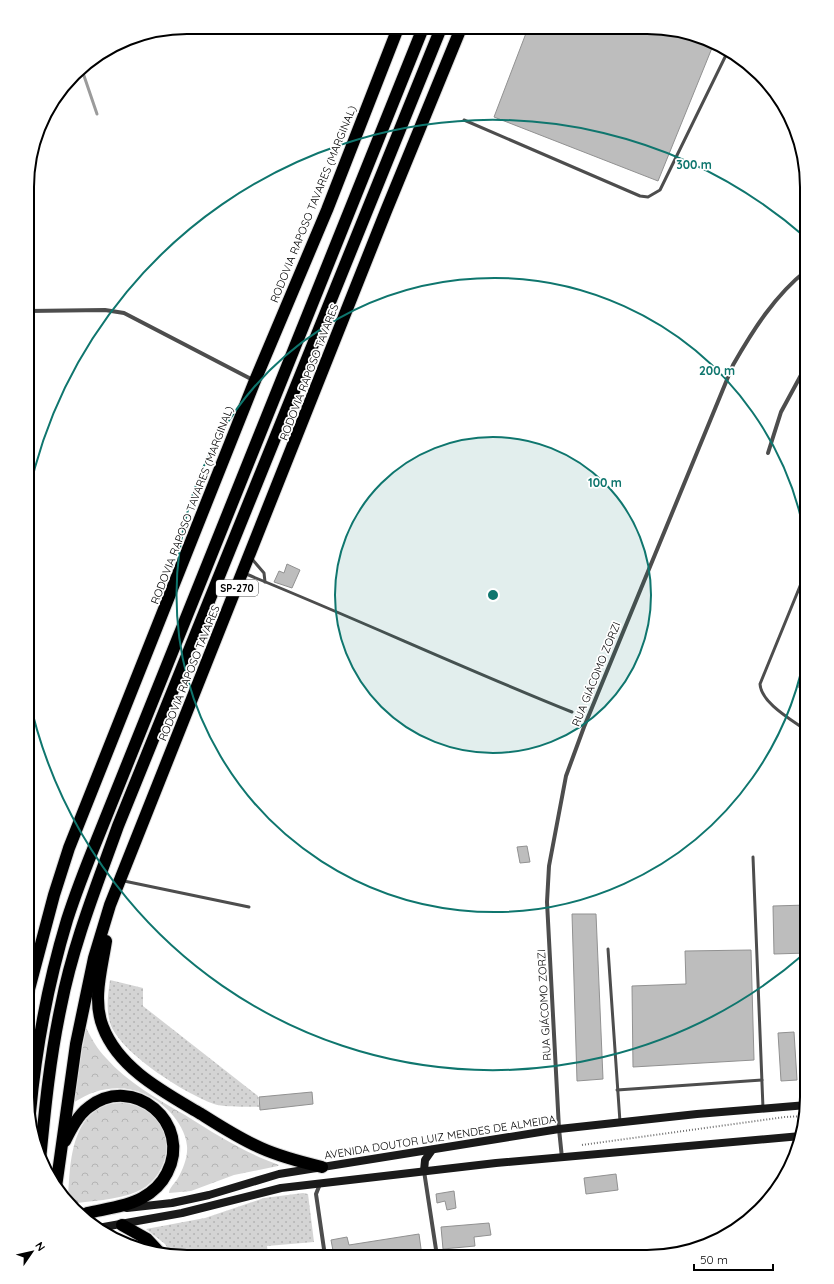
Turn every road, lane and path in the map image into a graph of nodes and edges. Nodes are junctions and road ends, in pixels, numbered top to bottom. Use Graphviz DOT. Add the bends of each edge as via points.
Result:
graph roads {
  1 [pos="396,34"];
  2 [pos="421,34"];
  3 [pos="439,34"];
  4 [pos="459,34"];
  5 [pos="725,56"];
  6 [pos="464,120"];
  7 [pos="800,275"];
  8 [pos="34,311"];
  9 [pos="800,377"];
  10 [pos="255,381"];
  11 [pos="768,453"];
  12 [pos="250,557"];
  13 [pos="243,574"];
  14 [pos="265,582"];
  15 [pos="800,586"];
  16 [pos="572,712"];
  17 [pos="800,726"];
  18 [pos="753,857"];
  19 [pos="120,880"];
  20 [pos="115,892"];
  21 [pos="249,907"];
  22 [pos="43,935"];
  23 [pos="608,950"];
  24 [pos="34,956"];
  25 [pos="34,970"];
  26 [pos="34,1069"];
  27 [pos="762,1080"];
  28 [pos="618,1090"];
  29 [pos="800,1105"];
  30 [pos="763,1108"];
  31 [pos="799,1116"];
  32 [pos="620,1122"];
  33 [pos="559,1129"];
  34 [pos="795,1137"];
  35 [pos="42,1145"];
  36 [pos="561,1148"];
  37 [pos="432,1150"];
  38 [pos="562,1158"];
  39 [pos="58,1162"];
  40 [pos="322,1167"];
  41 [pos="424,1171"];
  42 [pos="57,1176"];
  43 [pos="322,1182"];
  44 [pos="87,1213"];
  45 [pos="88,1213"];
  46 [pos="122,1225"];
  47 [pos="107,1227"];
  48 [pos="153,1246"];
  49 [pos="324,1250"];
  50 [pos="436,1250"];
  1 -- 10 [label="highway, RODOVIA RAPOSO TAVARES (MARGINAL)" via="327,210"];
  2 -- 26 [label="highway, RODOVIA RAPOSO TAVARES / SP-270" via="103,823 68,918 47,994"];
  3 -- 35 [label="highway, RODOVIA RAPOSO TAVARES / SP-270" via="118,826 85,919 61,1005 49,1074"];
  4 -- 12 [label="highway, RODOVIA RAPOSO TAVARES / SP-270"];
  5 -- 6 [label="lane" via="660,190 648,197 640,196"];
  7 -- 33 [label="street, RUA GIÁCOMO ZORZI" via="775,301 756,326 733,365 566,776 549,866 547,902"];
  8 -- 10 [label="street" via="105,310 124,313"];
  9 -- 11 [label="street" via="781,412"];
  10 -- 22 [label="highway, RODOVIA RAPOSO TAVARES (MARGINAL)" via="69,848"];
  12 -- 13 [label="highway, RODOVIA RAPOSO TAVARES / SP-270"];
  12 -- 14 [label="lane" via="264,573"];
  13 -- 14 [label="lane"];
  13 -- 19 [label="highway, RODOVIA RAPOSO TAVARES / SP-270"];
  14 -- 16 [label="lane"];
  15 -- 17 [label="lane" via="760,684 760,691 765,699"];
  18 -- 27 [label="lane"];
  19 -- 20 [label="highway, RODOVIA RAPOSO TAVARES / SP-270"];
  19 -- 21 [label="lane"];
  20 -- 39 [label="highway, RODOVIA RAPOSO TAVARES / SP-270" via="94,958 76,1044"];
  20 -- 40 [label="highway" via="98,990 99,1015 118,1054 129,1066 164,1092 227,1130 260,1148"];
  22 -- 24 [label="highway"];
  22 -- 25 [label="highway, RODOVIA RAPOSO TAVARES (MARGINAL)"];
  23 -- 28 [label="lane"];
  27 -- 28 [label="lane"];
  27 -- 30 [label="lane"];
  28 -- 32 [label="lane"];
  29 -- 30 [label="main road, AVENIDA DOUTOR LUIZ MENDES DE ALMEIDA"];
  30 -- 32 [label="main road, AVENIDA DOUTOR LUIZ MENDES DE ALMEIDA"];
  31 -- 36 [label="path"];
  32 -- 33 [label="main road, AVENIDA DOUTOR LUIZ MENDES DE ALMEIDA"];
  33 -- 36 [label="street, RUA GIÁCOMO ZORZI"];
  33 -- 37 [label="main road, AVENIDA DOUTOR LUIZ MENDES DE ALMEIDA"];
  34 -- 38 [label="main road"];
  36 -- 38 [label="street, RUA GIÁCOMO ZORZI"];
  37 -- 40 [label="main road, AVENIDA DOUTOR LUIZ MENDES DE ALMEIDA"];
  37 -- 41 [label="main road" via="425,1160"];
  38 -- 41 [label="main road"];
  39 -- 42 [label="highway, RODOVIA RAPOSO TAVARES / SP-270"];
  39 -- 44 [label="highway" via="75,1122 88,1107 107,1097 133,1097 149,1103 162,1115 171,1130 174,1146 172,1164 163,1180 152,1191 132,1202"];
  40 -- 45 [label="main road, AVENIDA DOUTOR LUIZ MENDES DE ALMEIDA" via="279,1174 172,1203"];
  41 -- 43 [label="main road"];
  41 -- 50 [label="street"];
  43 -- 46 [label="main road" via="281,1188"];
  43 -- 49 [label="street" via="316,1194"];
  46 -- 47 [label="main road"];
  46 -- 48 [label="highway"];
}
